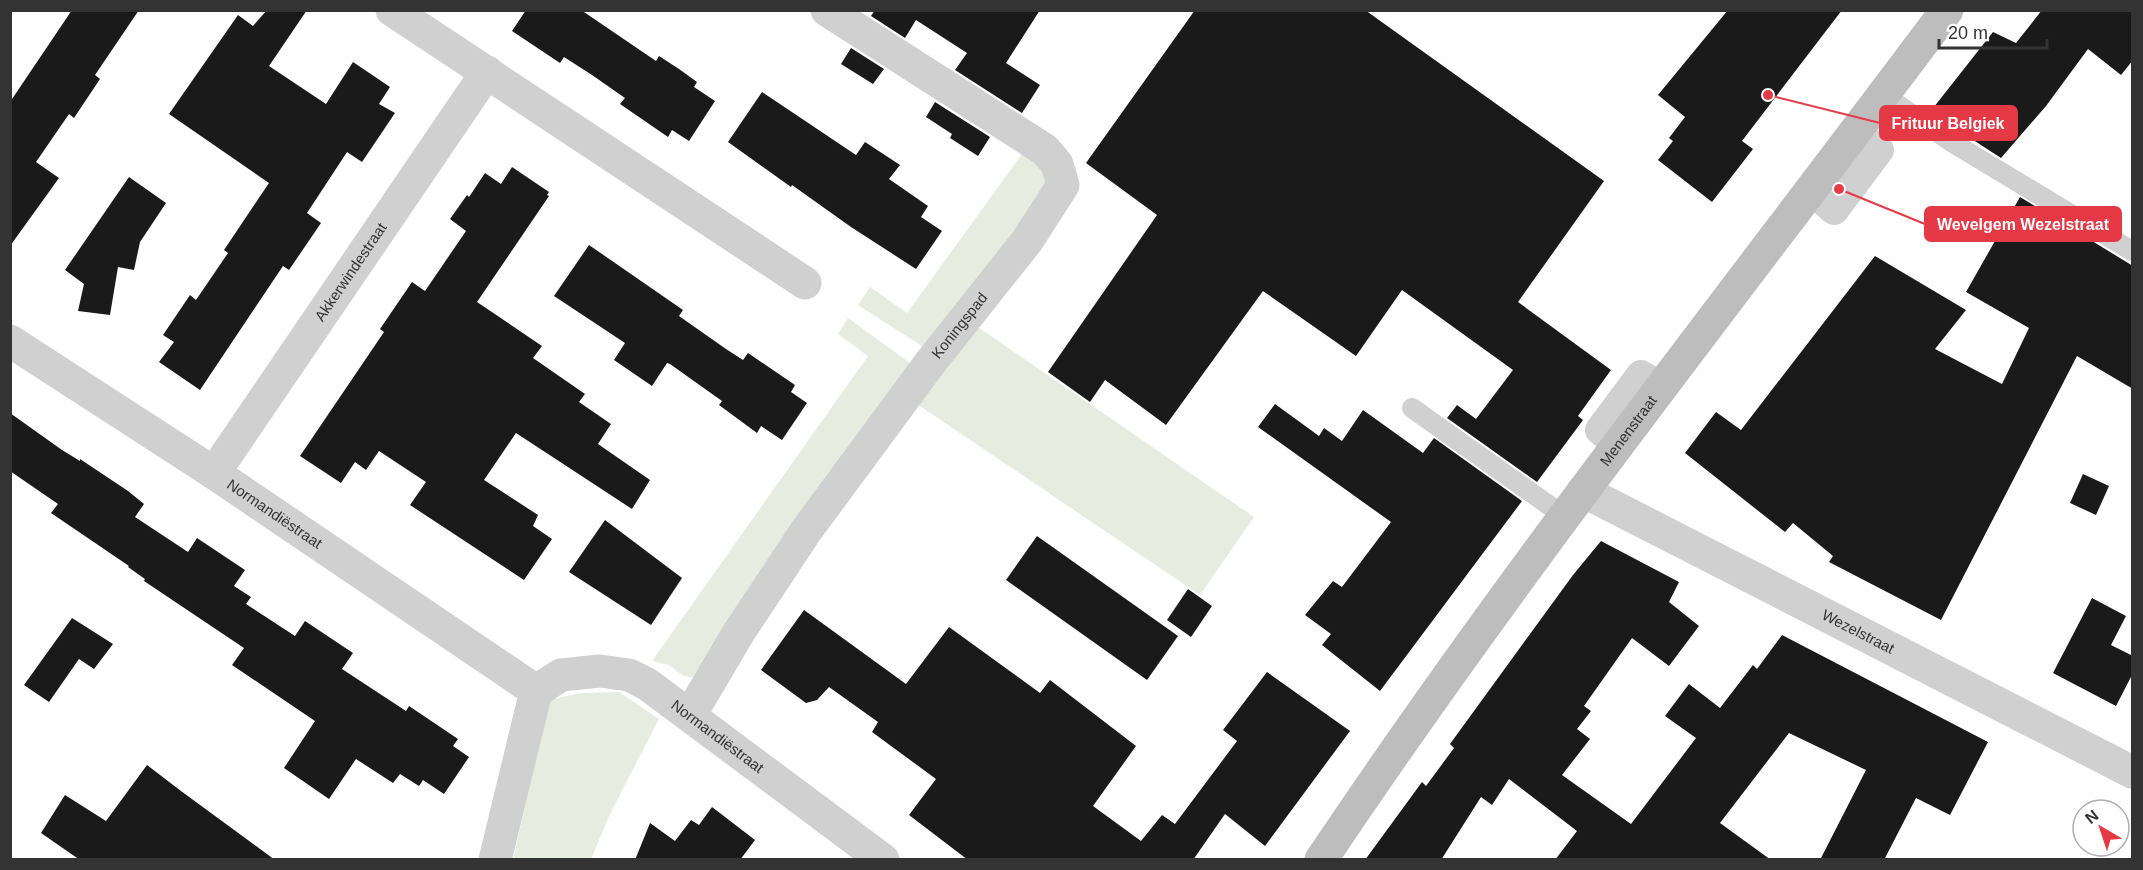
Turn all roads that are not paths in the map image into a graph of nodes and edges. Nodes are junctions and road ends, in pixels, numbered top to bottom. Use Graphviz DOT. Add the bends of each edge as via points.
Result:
graph roads {
  1 [pos="392,10"];
  2 [pos="828,10"];
  3 [pos="1947,10"];
  4 [pos="487,72"];
  5 [pos="1884,95"];
  6 [pos="2133,251"];
  7 [pos="805,283"];
  8 [pos="10,341"];
  9 [pos="1412,408"];
  10 [pos="214,473"];
  11 [pos="1573,503"];
  12 [pos="536,691"];
  13 [pos="690,715"];
  14 [pos="2133,772"];
  15 [pos="495,860"];
  16 [pos="883,860"];
  17 [pos="1320,860"];
  1 -- 4 [label="street"];
  2 -- 13 [label="street, Koningspad" via="1046,150 1057,164 1063,185 1027,241 930,363 806,531"];
  3 -- 5 [label="main road, Menenstraat"];
  4 -- 7 [label="street"];
  4 -- 10 [label="street, Akkerwindestraat"];
  5 -- 6 [label="lane" via="1953,143"];
  5 -- 11 [label="main road, Menenstraat"];
  8 -- 10 [label="street, Normandiëstraat"];
  9 -- 11 [label="lane"];
  10 -- 12 [label="street, Normandiëstraat"];
  11 -- 14 [label="street, Wezelstraat"];
  11 -- 17 [label="main road, Menenstraat" via="1380,770"];
  12 -- 13 [label="street, Normandiëstraat" via="561,675 600,671 629,675"];
  12 -- 15 [label="street"];
  13 -- 16 [label="street, Normandiëstraat"];
}
